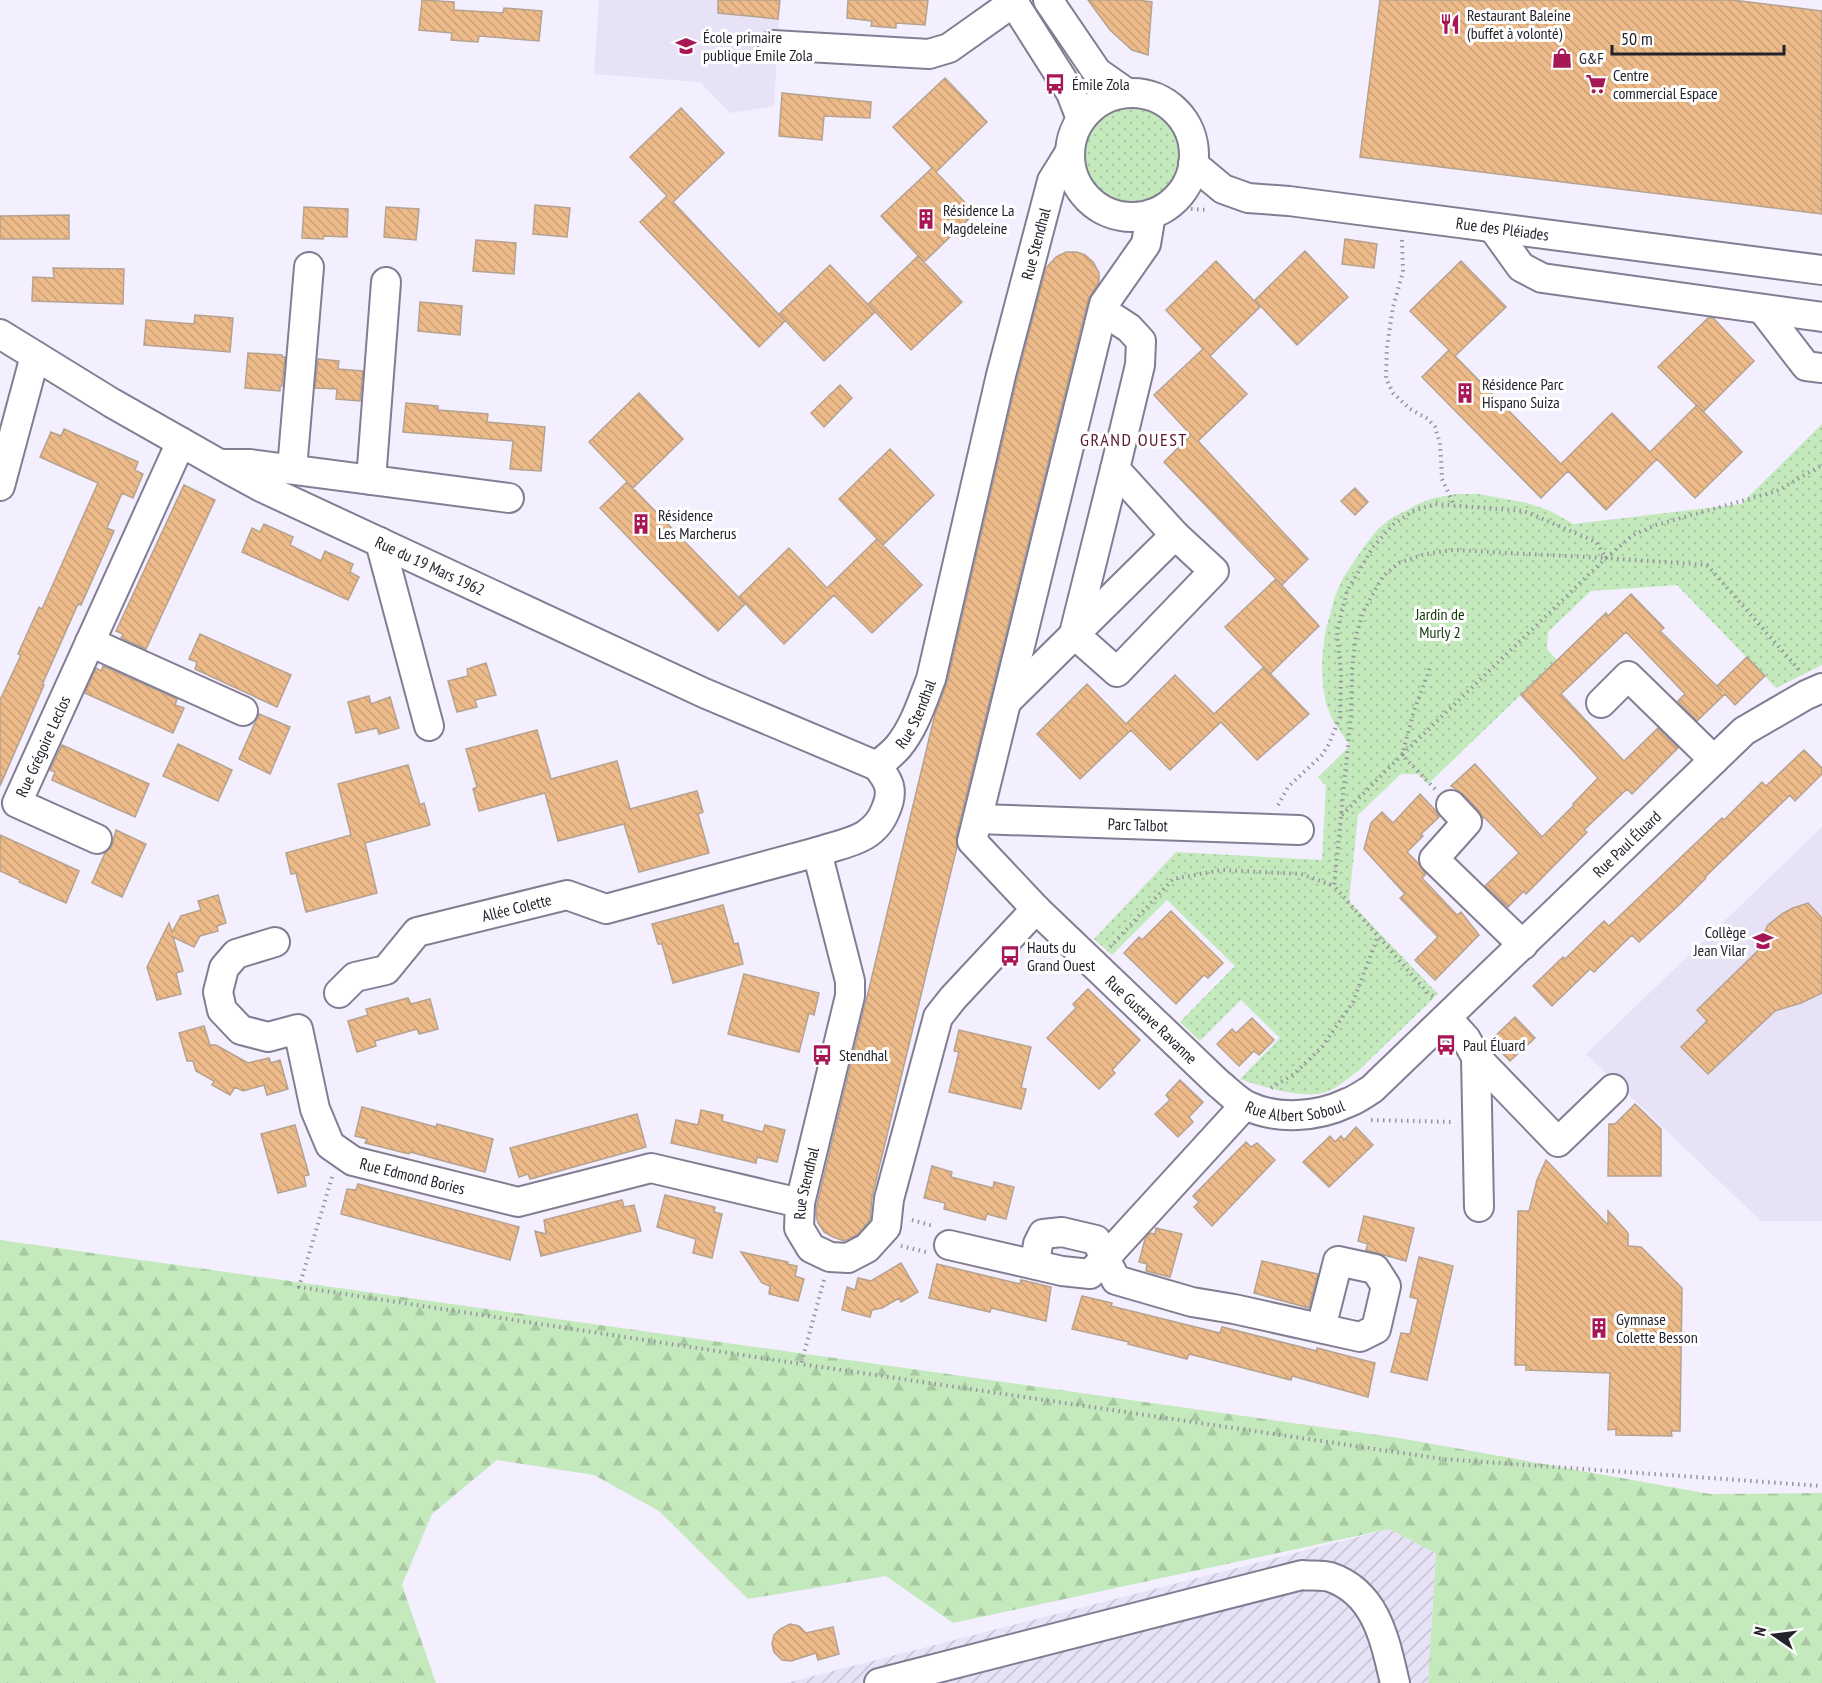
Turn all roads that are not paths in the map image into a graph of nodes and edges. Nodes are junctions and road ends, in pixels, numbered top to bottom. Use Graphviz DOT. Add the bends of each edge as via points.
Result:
graph roads {
  1 [pos="1048,0"];
  2 [pos="1013,1"];
  3 [pos="773,45"];
  4 [pos="1128,93"];
  5 [pos="1081,119"];
  6 [pos="1070,152"];
  7 [pos="1193,164"];
  8 [pos="1151,214"];
  9 [pos="1493,228"];
  10 [pos="309,267"];
  11 [pos="1822,270"];
  12 [pos="386,282"];
  13 [pos="1762,309"];
  14 [pos="1103,311"];
  15 [pos="1822,317"];
  16 [pos="0,334"];
  17 [pos="35,356"];
  18 [pos="1817,371"];
  19 [pos="181,441"];
  20 [pos="220,464"];
  21 [pos="291,469"];
  22 [pos="1115,469"];
  23 [pos="370,480"];
  24 [pos="0,486"];
  25 [pos="509,498"];
  26 [pos="1175,535"];
  27 [pos="380,542"];
  28 [pos="1074,634"];
  29 [pos="90,642"];
  30 [pos="1820,689"];
  31 [pos="1007,701"];
  32 [pos="1601,704"];
  33 [pos="243,711"];
  34 [pos="429,726"];
  35 [pos="1714,760"];
  36 [pos="877,766"];
  37 [pos="1451,804"];
  38 [pos="978,819"];
  39 [pos="1286,829"];
  40 [pos="97,839"];
  41 [pos="817,852"];
  42 [pos="1036,909"];
  43 [pos="275,942"];
  44 [pos="1523,945"];
  45 [pos="339,993"];
  46 [pos="1451,1014"];
  47 [pos="1476,1057"];
  48 [pos="1613,1089"];
  49 [pos="1245,1105"];
  50 [pos="800,1203"];
  51 [pos="1479,1207"];
  52 [pos="949,1245"];
  53 [pos="1105,1258"];
  54 [pos="1035,1264"];
  55 [pos="1321,1328"];
  56 [pos="981,1671"];
  57 [pos="879,1683"];
  58 [pos="1395,1683"];
  1 -- 4 [label="street" via="1097,72"];
  2 -- 3 [label="street" via="949,48 929,54"];
  2 -- 5 [label="street" via="1071,93"];
  4 -- 5 [label="street" via="1102,101"];
  4 -- 7 [label="street" via="1149,95 1168,104 1183,119 1191,137"];
  5 -- 6 [label="street"];
  6 -- 8 [label="street" via="1072,172 1080,190 1094,205 1131,218"];
  6 -- 36 [label="street, Rue Stendhal" via="1052,181 1046,203 1001,375 931,679 909,732"];
  7 -- 8 [label="street" via="1179,196"];
  7 -- 9 [label="street, Rue des Pléiades" via="1223,189 1248,198"];
  8 -- 14 [label="street" via="1146,244"];
  9 -- 11 [label="street, Rue des Pléiades"];
  9 -- 13 [label="street" via="1521,267 1542,278"];
  10 -- 21 [label="street"];
  12 -- 23 [label="street"];
  13 -- 15 [label="street"];
  13 -- 18 [label="street"];
  14 -- 22 [label="street" via="1141,341 1140,365"];
  14 -- 31 [label="street"];
  16 -- 17 [label="street, Rue du 19 Mars 1962"];
  17 -- 19 [label="street, Rue du 19 Mars 1962"];
  17 -- 24 [label="street"];
  19 -- 20 [label="street, Rue du 19 Mars 1962"];
  19 -- 29 [label="street, Rue Grégoire Leclos"];
  20 -- 21 [label="street"];
  20 -- 27 [label="street, Rue du 19 Mars 1962"];
  21 -- 23 [label="street"];
  22 -- 26 [label="street"];
  22 -- 28 [label="street"];
  23 -- 25 [label="street"];
  26 -- 28 [label="street"];
  26 -- 28 [label="street" via="1214,571 1117,672"];
  27 -- 34 [label="street"];
  27 -- 36 [label="street, Rue du 19 Mars 1962" via="704,693"];
  28 -- 31 [label="street"];
  29 -- 33 [label="street"];
  29 -- 40 [label="street, Rue Grégoire Leclos" via="17,803"];
  30 -- 35 [label="street, Rue Paul Éluard" via="1744,731"];
  31 -- 38 [label="street"];
  32 -- 35 [label="street" via="1628,676"];
  35 -- 44 [label="street, Rue Paul Éluard"];
  36 -- 41 [label="street" via="888,780 890,794 881,822 862,837"];
  37 -- 44 [label="street" via="1467,822 1434,859"];
  38 -- 39 [label="street, Parc Talbot"];
  38 -- 42 [label="street" via="972,841"];
  41 -- 45 [label="street, Allée Colette" via="606,909 567,896 417,932 386,970 355,977"];
  41 -- 50 [label="street, Rue Stendhal" via="850,981 850,996"];
  42 -- 49 [label="street, Rue Gustave Ravanne"];
  42 -- 50 [label="street, Rue Stendhal" via="938,1017 889,1199 886,1227 867,1248 848,1258 830,1257 811,1248 799,1228"];
  43 -- 50 [label="street, Rue Edmond Bories" via="237,954 224,968 219,992 222,1010 241,1030 268,1037 298,1029 315,1109 330,1145 353,1161 518,1202 651,1168"];
  44 -- 46 [label="street, Rue Paul Éluard"];
  46 -- 47 [label="street"];
  46 -- 49 [label="street, Rue Albert Soboul" via="1372,1089 1348,1103 1307,1114 1263,1112"];
  47 -- 48 [label="street" via="1558,1142"];
  47 -- 51 [label="street"];
  49 -- 53 [label="street, Rue Albert Soboul"];
  52 -- 54 [label="street, Rue Albert Soboul"];
  53 -- 54 [label="street, Rue Albert Soboul" via="1090,1274"];
  53 -- 54 [label="street" via="1096,1240 1062,1232 1043,1234"];
  53 -- 55 [label="street" via="1116,1280 1192,1302"];
  56 -- 57 [label="street"];
  56 -- 58 [label="street" via="1302,1575 1329,1577 1353,1589 1370,1607 1384,1635"];
}
